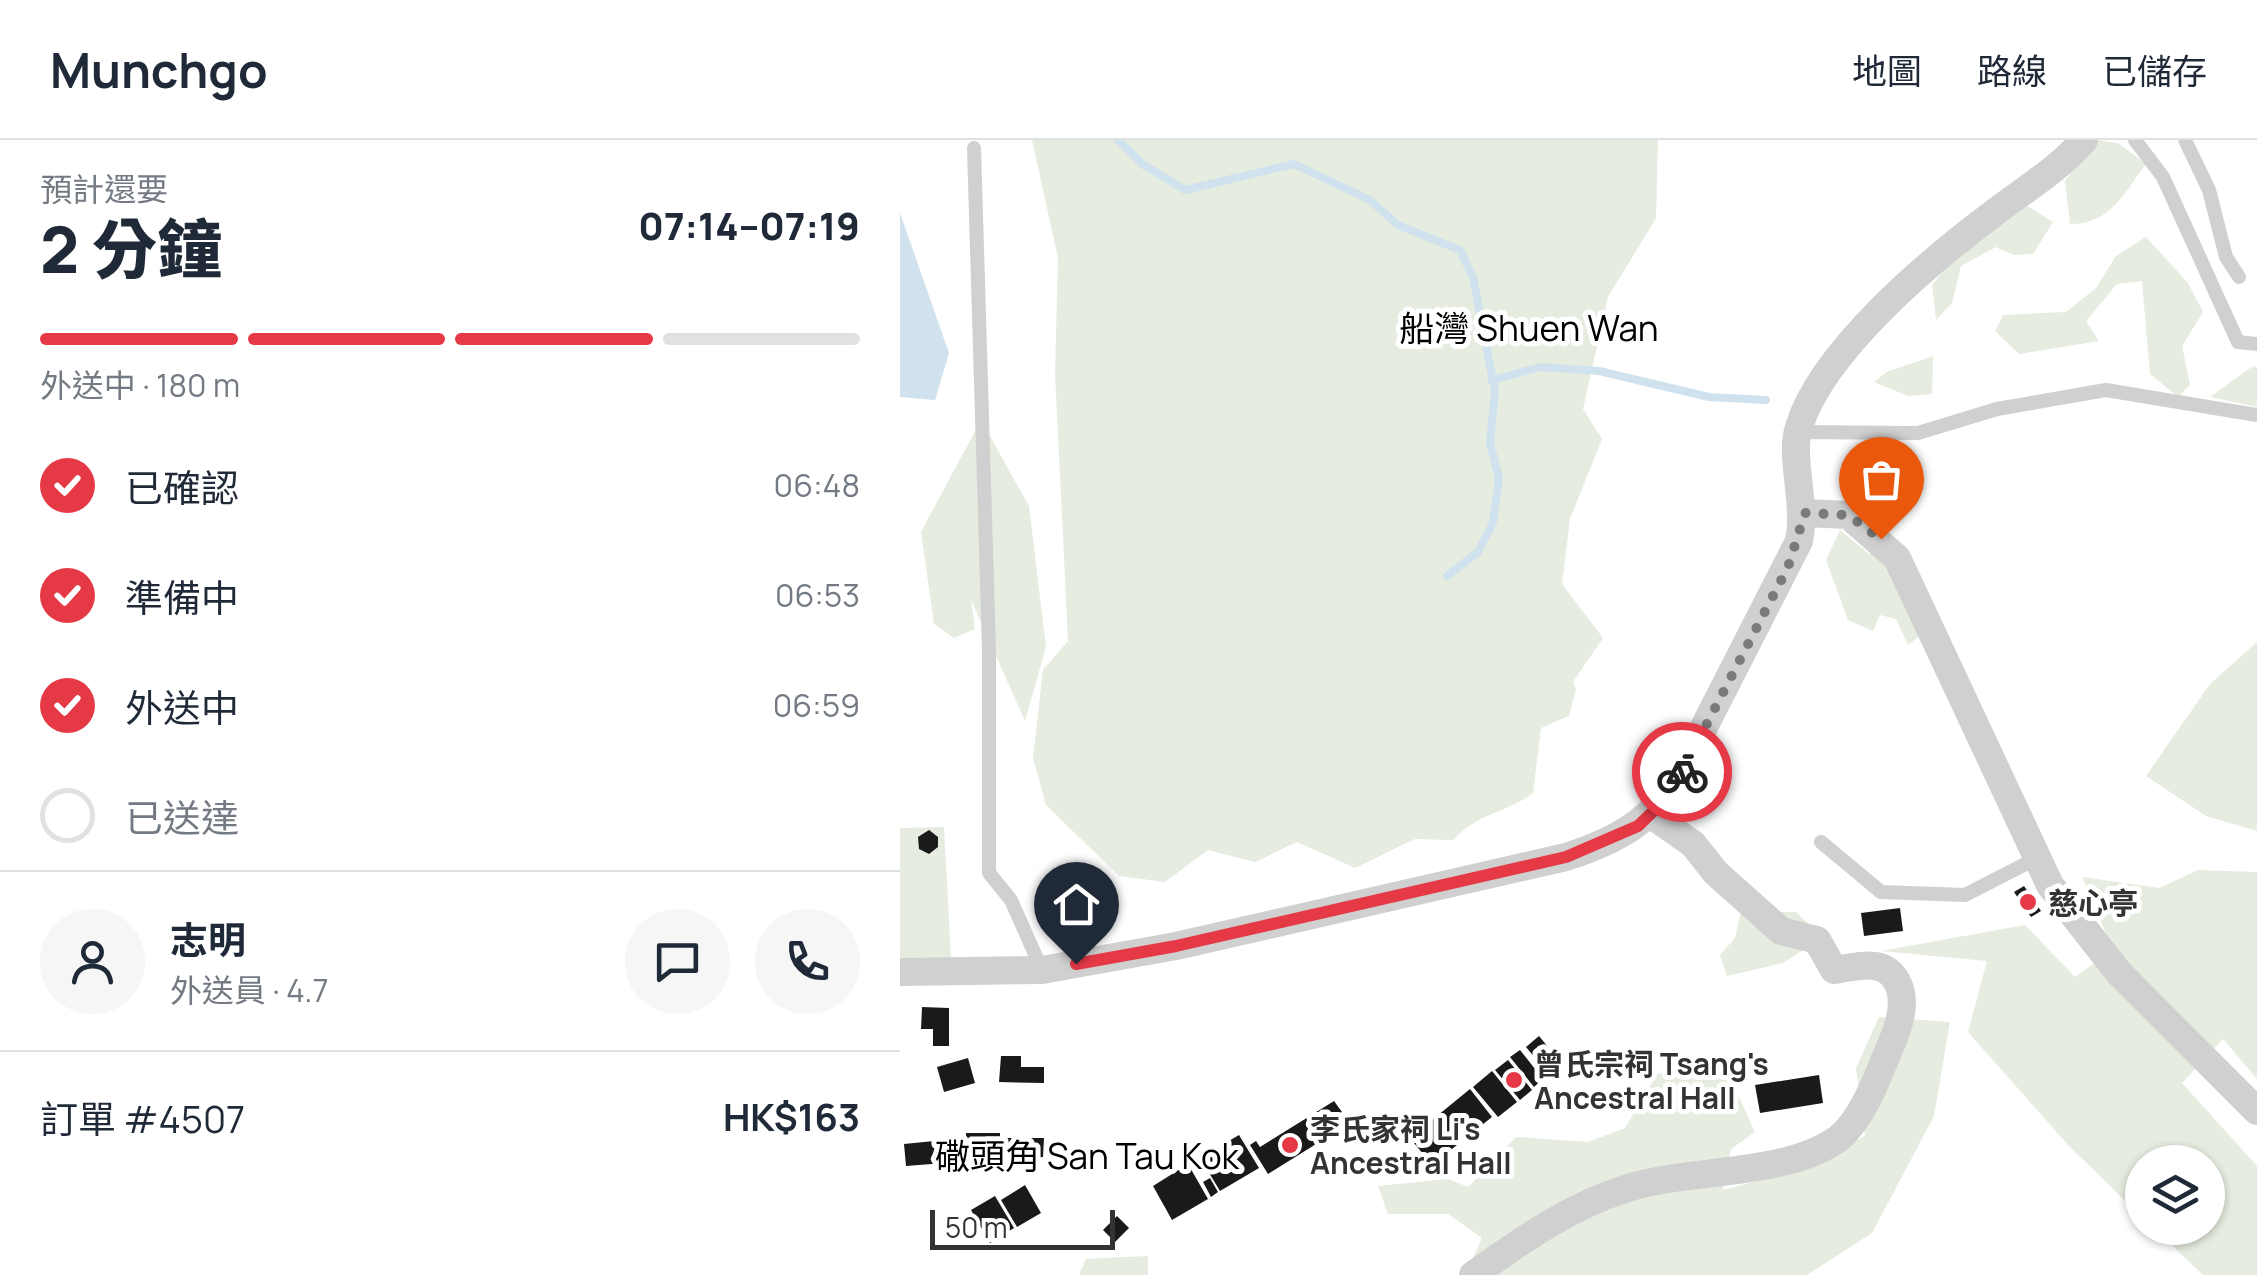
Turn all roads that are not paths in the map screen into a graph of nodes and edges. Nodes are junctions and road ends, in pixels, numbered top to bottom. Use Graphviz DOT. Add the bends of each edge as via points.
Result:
graph roads {
  1 [pos="2084,140"];
  2 [pos="2135,140"];
  3 [pos="2185,140"];
  4 [pos="974,148"];
  5 [pos="2239,277"];
  6 [pos="2257,344"];
  7 [pos="2257,415"];
  8 [pos="1797,432"];
  9 [pos="1805,513"];
  10 [pos="1650,814"];
  11 [pos="1821,842"];
  12 [pos="2037,858"];
  13 [pos="1042,970"];
  14 [pos="900,972"];
  15 [pos="2257,1111"];
  16 [pos="1473,1275"];
  1 -- 8 [label="street" via="1903,288 1827,373"];
  2 -- 6 [label="lane" via="2162,177 2238,342"];
  3 -- 5 [label="lane"];
  4 -- 13 [label="lane" via="989,650 988,873 1011,900"];
  7 -- 8 [label="lane" via="2106,390 1997,409 1918,432"];
  8 -- 9 [label="street"];
  9 -- 10 [label="street" via="1799,541 1746,648 1680,774"];
  9 -- 12 [label="street" via="1848,515 1897,558"];
  10 -- 13 [label="street" via="1612,841 1566,857"];
  10 -- 16 [label="street" via="1693,844 1781,931 1817,940 1834,970 1876,964 1893,973 1902,992 1898,1026 1860,1110 1840,1137 1762,1164 1622,1190 1549,1222"];
  11 -- 12 [label="lane" via="1880,892 1964,894"];
  12 -- 15 [label="street" via="2076,923 2119,973"];
  13 -- 14 [label="street"];
}
